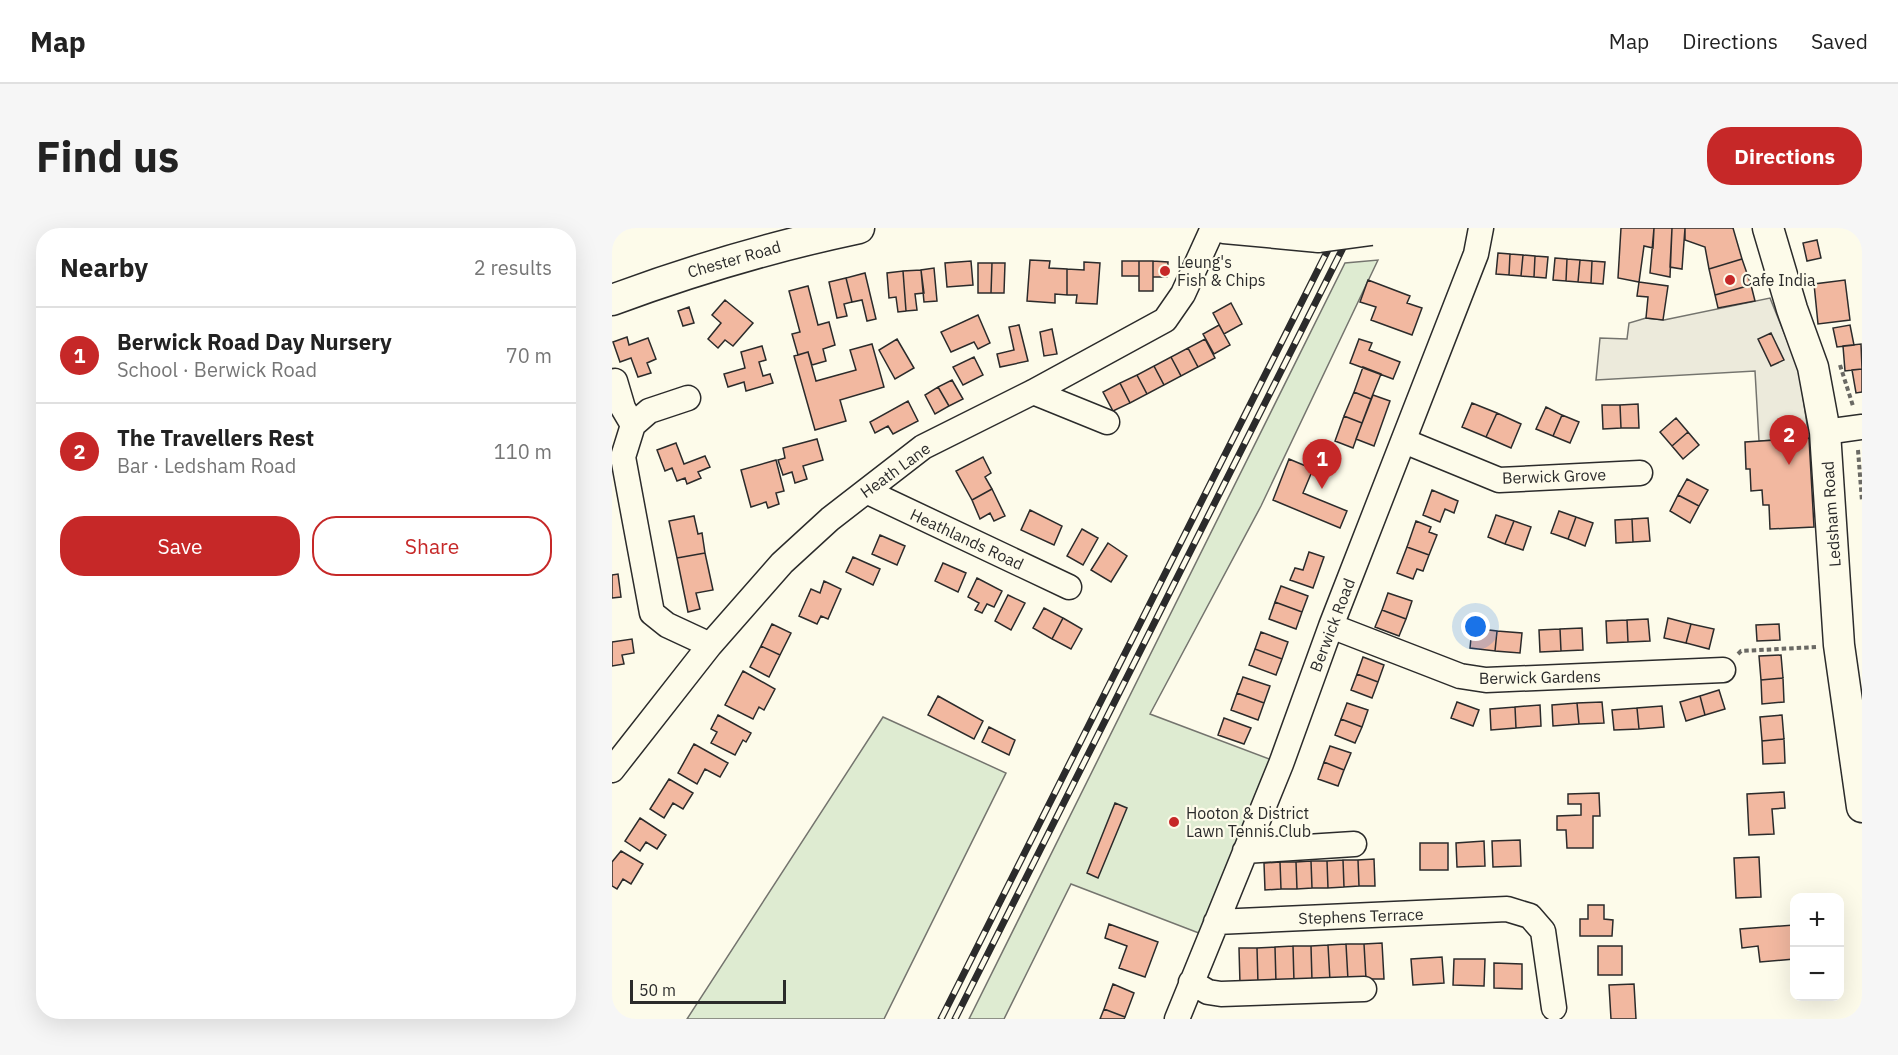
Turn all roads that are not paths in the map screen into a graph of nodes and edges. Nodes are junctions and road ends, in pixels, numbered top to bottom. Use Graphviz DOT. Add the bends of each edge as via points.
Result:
graph roads {
  1 [pos="859,228"];
  2 [pos="1213,228"];
  3 [pos="1224,228"];
  4 [pos="1481,228"];
  5 [pos="1768,228"];
  6 [pos="1377,229"];
  7 [pos="1310,233"];
  8 [pos="612,300"];
  9 [pos="615,381"];
  10 [pos="1033,392"];
  11 [pos="687,396"];
  12 [pos="1107,422"];
  13 [pos="633,425"];
  14 [pos="1862,427"];
  15 [pos="1825,432"];
  16 [pos="1404,441"];
  17 [pos="1640,473"];
  18 [pos="866,491"];
  19 [pos="1069,587"];
  20 [pos="1331,626"];
  21 [pos="710,645"];
  22 [pos="1723,670"];
  23 [pos="612,770"];
  24 [pos="1862,807"];
  25 [pos="1354,844"];
  26 [pos="1245,851"];
  27 [pos="1216,922"];
  28 [pos="1191,982"];
  29 [pos="1364,989"];
  30 [pos="1554,1008"];
  31 [pos="1177,1019"];
  1 -- 8 [label="main road, Chester Road" via="686,272"];
  2 -- 10 [label="street, Heath Lane" via="1184,294 1166,320"];
  3 -- 7 [label="main road"];
  4 -- 16 [label="street, Berwick Road" via="1476,254"];
  5 -- 15 [label="main road, Ledsham Road" via="1812,367"];
  6 -- 7 [label="main road, bridge"];
  9 -- 13 [label="street"];
  10 -- 12 [label="street"];
  10 -- 18 [label="street, Heath Lane" via="923,447"];
  11 -- 13 [label="street" via="649,411"];
  13 -- 21 [label="street" via="623,457 652,613 667,625"];
  14 -- 15 [label="street"];
  15 -- 24 [label="main road, Ledsham Road" via="1839,645"];
  16 -- 17 [label="street, Berwick Grove" via="1499,480"];
  16 -- 20 [label="street, Berwick Road"];
  18 -- 19 [label="street, Heathlands Road"];
  18 -- 21 [label="street, Heath Lane" via="782,562"];
  20 -- 22 [label="street, Berwick Gardens" via="1460,676 1486,680"];
  20 -- 26 [label="street, Berwick Road"];
  21 -- 23 [label="street, Heath Lane"];
  25 -- 26 [label="street"];
  26 -- 27 [label="street, Berwick Road"];
  27 -- 28 [label="street, Berwick Road"];
  27 -- 30 [label="street, Stephens Terrace" via="1507,909 1530,916 1543,931"];
  28 -- 29 [label="street" via="1221,994"];
  28 -- 31 [label="street, Berwick Road"];
}
